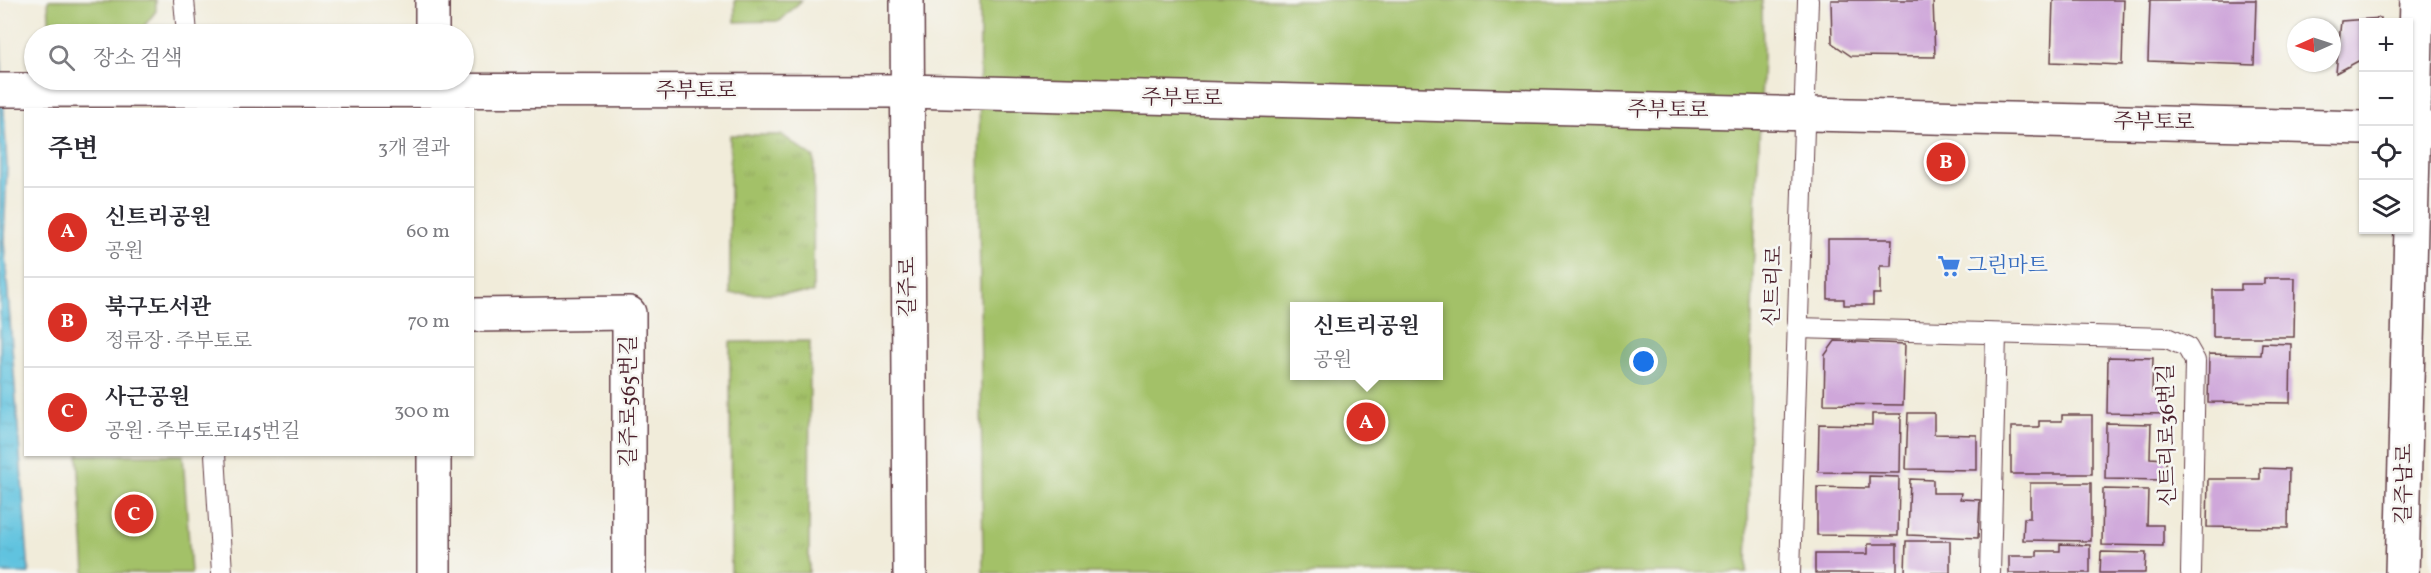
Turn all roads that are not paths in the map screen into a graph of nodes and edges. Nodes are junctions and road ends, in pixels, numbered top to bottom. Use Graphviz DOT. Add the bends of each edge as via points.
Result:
graph roads {
  1 [pos="184,0"];
  2 [pos="432,0"];
  3 [pos="907,0"];
  4 [pos="1808,0"];
  5 [pos="2417,0"];
  6 [pos="186,24"];
  7 [pos="432,24"];
  8 [pos="0,90"];
  9 [pos="907,92"];
  10 [pos="191,93"];
  11 [pos="431,93"];
  12 [pos="1803,114"];
  13 [pos="2359,128"];
  14 [pos="2417,129"];
  15 [pos="474,315"];
  16 [pos="1797,328"];
  17 [pos="1996,334"];
  18 [pos="214,456"];
  19 [pos="434,456"];
  20 [pos="222,573"];
  21 [pos="434,573"];
  22 [pos="629,573"];
  23 [pos="910,573"];
  24 [pos="1790,573"];
  25 [pos="1989,573"];
  26 [pos="2191,573"];
  27 [pos="2403,573"];
  1 -- 6 [label="lane"];
  2 -- 7 [label="main road"];
  3 -- 9 [label="main road, 길주로"];
  4 -- 12 [label="lane, 신트리로"];
  5 -- 14 [label="main road, 길주남로"];
  8 -- 10 [label="main road, 주부토로"];
  9 -- 11 [label="main road, 주부토로"];
  9 -- 12 [label="main road, 주부토로"];
  9 -- 23 [label="main road, 길주로"];
  10 -- 11 [label="main road, 주부토로"];
  12 -- 13 [label="main road, 주부토로"];
  12 -- 16 [label="lane, 신트리로"];
  14 -- 27 [label="main road, 길주남로"];
  15 -- 22 [label="main road, 길주로565번길" via="629,314"];
  16 -- 17 [label="lane, 신트리로36번길"];
  16 -- 24 [label="lane, 신트리로"];
  17 -- 25 [label="lane"];
  17 -- 26 [label="lane, 신트리로36번길" via="2167,338 2187,347 2195,361"];
  18 -- 20 [label="lane"];
  19 -- 21 [label="main road"];
}
